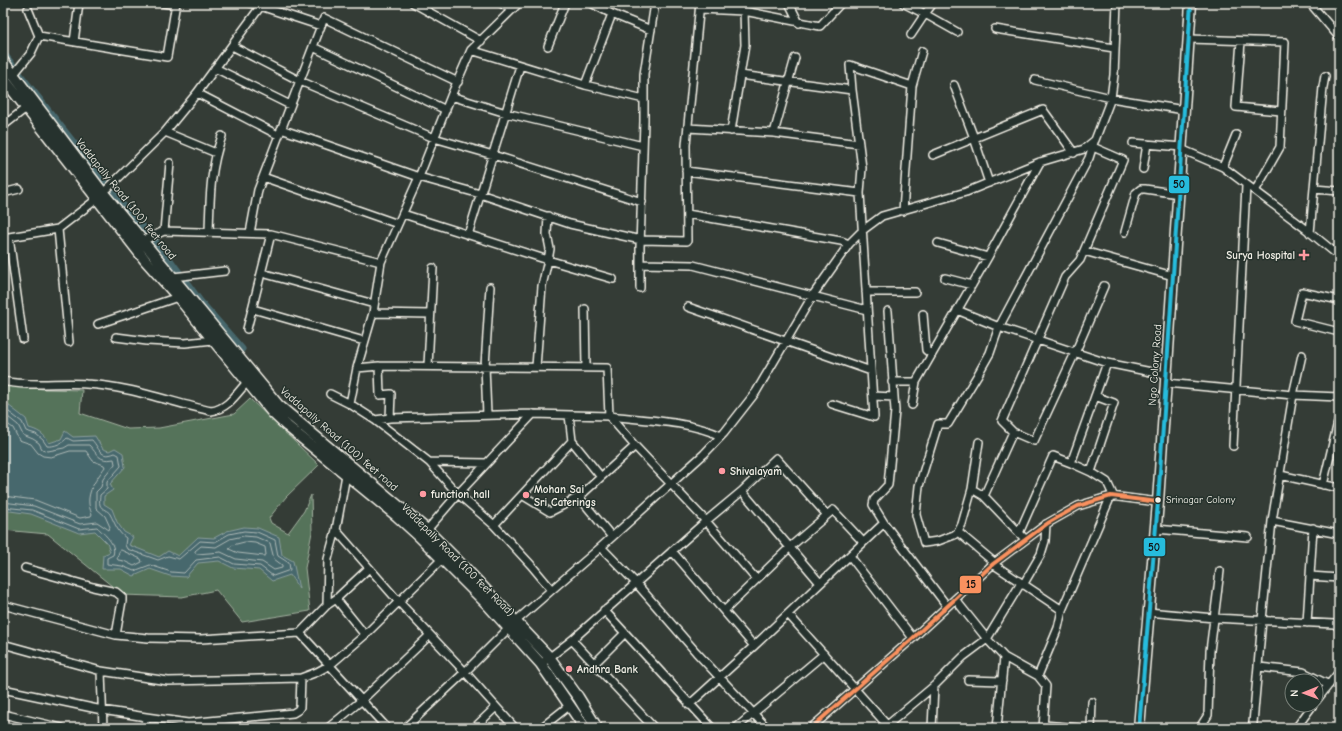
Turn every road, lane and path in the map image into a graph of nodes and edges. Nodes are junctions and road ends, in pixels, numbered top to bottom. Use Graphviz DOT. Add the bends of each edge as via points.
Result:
graph roads {
  1 [pos="79,3"];
  2 [pos="163,3"];
  3 [pos="252,3"];
  4 [pos="413,3"];
  5 [pos="501,3"];
  6 [pos="519,3"];
  7 [pos="565,3"];
  8 [pos="590,3"];
  9 [pos="655,3"];
  10 [pos="789,3"];
  11 [pos="841,3"];
  12 [pos="903,3"];
  13 [pos="933,3"];
  14 [pos="1117,3"];
  15 [pos="1191,3"];
  16 [pos="1310,3"];
  17 [pos="176,4"];
  18 [pos="262,4"];
  19 [pos="700,6"];
  20 [pos="28,9"];
  21 [pos="512,10"];
  22 [pos="744,11"];
  23 [pos="612,14"];
  24 [pos="925,14"];
  25 [pos="799,23"];
  26 [pos="321,26"];
  27 [pos="995,29"];
  28 [pos="651,30"];
  29 [pos="957,32"];
  30 [pos="912,35"];
  31 [pos="39,36"];
  32 [pos="1339,37"];
  33 [pos="1189,39"];
  34 [pos="481,41"];
  35 [pos="1240,41"];
  36 [pos="74,42"];
  37 [pos="232,46"];
  38 [pos="548,46"];
  39 [pos="313,47"];
  40 [pos="1114,48"];
  41 [pos="471,50"];
  42 [pos="922,51"];
  43 [pos="795,58"];
  44 [pos="3,61"];
  45 [pos="520,66"];
  46 [pos="215,68"];
  47 [pos="17,71"];
  48 [pos="740,75"];
  49 [pos="1325,76"];
  50 [pos="3,78"];
  51 [pos="1035,80"];
  52 [pos="300,81"];
  53 [pos="788,81"];
  54 [pos="458,82"];
  55 [pos="585,85"];
  56 [pos="912,86"];
  57 [pos="954,86"];
  58 [pos="852,90"];
  59 [pos="197,93"];
  60 [pos="451,96"];
  61 [pos="1111,98"];
  62 [pos="644,100"];
  63 [pos="290,105"];
  64 [pos="26,108"];
  65 [pos="446,110"];
  66 [pos="1184,110"];
  67 [pos="1282,111"];
  68 [pos="506,112"];
  69 [pos="3,126"];
  70 [pos="688,128"];
  71 [pos="731,131"];
  72 [pos="165,132"];
  73 [pos="280,132"];
  74 [pos="774,133"];
  75 [pos="1236,135"];
  76 [pos="222,136"];
  77 [pos="434,138"];
  78 [pos="974,138"];
  79 [pos="1094,143"];
  80 [pos="1134,143"];
  81 [pos="859,144"];
  82 [pos="1146,144"];
  83 [pos="643,146"];
  84 [pos="1182,148"];
  85 [pos="216,153"];
  86 [pos="1074,153"];
  87 [pos="493,155"];
  88 [pos="933,155"];
  89 [pos="170,162"];
  90 [pos="1040,162"];
  91 [pos="1223,167"];
  92 [pos="1143,169"];
  93 [pos="686,171"];
  94 [pos="263,177"];
  95 [pos="419,177"];
  96 [pos="989,183"];
  97 [pos="1246,186"];
  98 [pos="19,189"];
  99 [pos="1314,189"];
  100 [pos="1255,191"];
  101 [pos="1339,191"];
  102 [pos="105,192"];
  103 [pos="3,193"];
  104 [pos="860,193"];
  105 [pos="480,194"];
  106 [pos="1178,194"];
  107 [pos="642,202"];
  108 [pos="902,211"];
  109 [pos="403,214"];
  110 [pos="687,214"];
  111 [pos="548,216"];
  112 [pos="398,224"];
  113 [pos="58,229"];
  114 [pos="863,230"];
  115 [pos="164,231"];
  116 [pos="210,232"];
  117 [pos="1125,232"];
  118 [pos="250,233"];
  119 [pos="1310,233"];
  120 [pos="271,234"];
  121 [pos="468,235"];
  122 [pos="6,237"];
  123 [pos="149,238"];
  124 [pos="640,240"];
  125 [pos="938,243"];
  126 [pos="849,244"];
  127 [pos="1084,251"];
  128 [pos="1339,256"];
  129 [pos="988,257"];
  130 [pos="548,260"];
  131 [pos="381,262"];
  132 [pos="641,264"];
  133 [pos="432,268"];
  134 [pos="225,271"];
  135 [pos="262,273"];
  136 [pos="179,276"];
  137 [pos="1173,276"];
  138 [pos="945,278"];
  139 [pos="613,279"];
  140 [pos="972,285"];
  141 [pos="1104,286"];
  142 [pos="490,287"];
  143 [pos="640,288"];
  144 [pos="866,292"];
  145 [pos="915,292"];
  146 [pos="813,296"];
  147 [pos="178,297"];
  148 [pos="1339,300"];
  149 [pos="374,304"];
  150 [pos="688,307"];
  151 [pos="253,309"];
  152 [pos="585,309"];
  153 [pos="867,310"];
  154 [pos="957,310"];
  155 [pos="888,311"];
  156 [pos="373,313"];
  157 [pos="430,314"];
  158 [pos="923,314"];
  159 [pos="98,324"];
  160 [pos="999,327"];
  161 [pos="247,329"];
  162 [pos="1339,332"];
  163 [pos="116,337"];
  164 [pos="23,339"];
  165 [pos="213,340"];
  166 [pos="1037,340"];
  167 [pos="364,341"];
  168 [pos="787,341"];
  169 [pos="69,342"];
  170 [pos="1075,353"];
  171 [pos="931,354"];
  172 [pos="1302,355"];
  173 [pos="1107,363"];
  174 [pos="379,366"];
  175 [pos="428,366"];
  176 [pos="485,366"];
  177 [pos="536,367"];
  178 [pos="586,367"];
  179 [pos="357,368"];
  180 [pos="871,371"];
  181 [pos="1166,379"];
  182 [pos="3,381"];
  183 [pos="248,381"];
  184 [pos="892,382"];
  185 [pos="916,382"];
  186 [pos="1236,389"];
  187 [pos="330,394"];
  188 [pos="1293,395"];
  189 [pos="873,396"];
  190 [pos="1095,396"];
  191 [pos="894,397"];
  192 [pos="1339,397"];
  193 [pos="350,404"];
  194 [pos="832,404"];
  195 [pos="912,405"];
  196 [pos="533,414"];
  197 [pos="487,415"];
  198 [pos="569,415"];
  199 [pos="609,416"];
  200 [pos="390,418"];
  201 [pos="1339,418"];
  202 [pos="375,420"];
  203 [pos="1013,432"];
  204 [pos="721,436"];
  205 [pos="1337,440"];
  206 [pos="572,441"];
  207 [pos="979,442"];
  208 [pos="635,446"];
  209 [pos="1233,446"];
  210 [pos="429,462"];
  211 [pos="487,463"];
  212 [pos="1071,463"];
  213 [pos="1091,472"];
  214 [pos="346,475"];
  215 [pos="1280,475"];
  216 [pos="601,477"];
  217 [pos="671,483"];
  218 [pos="1323,485"];
  219 [pos="1339,488"];
  220 [pos="972,489"];
  221 [pos="742,491"];
  222 [pos="458,494"];
  223 [pos="522,495"];
  224 [pos="984,496"];
  225 [pos="1112,496"];
  226 [pos="579,497"];
  227 [pos="1158,502"];
  228 [pos="827,515"];
  229 [pos="706,521"];
  230 [pos="1272,521"];
  231 [pos="884,523"];
  232 [pos="1046,524"];
  233 [pos="494,525"];
  234 [pos="1313,528"];
  235 [pos="1156,529"];
  236 [pos="336,530"];
  237 [pos="427,530"];
  238 [pos="958,532"];
  239 [pos="1019,533"];
  240 [pos="1339,534"];
  241 [pos="612,537"];
  242 [pos="1248,537"];
  243 [pos="1025,539"];
  244 [pos="863,542"];
  245 [pos="601,547"];
  246 [pos="790,547"];
  247 [pos="672,551"];
  248 [pos="850,556"];
  249 [pos="442,559"];
  250 [pos="994,564"];
  251 [pos="25,568"];
  252 [pos="369,568"];
  253 [pos="1220,571"];
  254 [pos="1310,576"];
  255 [pos="1339,578"];
  256 [pos="756,579"];
  257 [pos="636,583"];
  258 [pos="820,583"];
  259 [pos="1022,584"];
  260 [pos="551,589"];
  261 [pos="336,599"];
  262 [pos="955,599"];
  263 [pos="399,602"];
  264 [pos="327,605"];
  265 [pos="3,606"];
  266 [pos="948,606"];
  267 [pos="604,610"];
  268 [pos="1062,610"];
  269 [pos="724,611"];
  270 [pos="1148,612"];
  271 [pos="788,614"];
  272 [pos="1214,618"];
  273 [pos="1262,620"];
  274 [pos="1307,623"];
  275 [pos="512,624"];
  276 [pos="1339,627"];
  277 [pos="300,633"];
  278 [pos="625,633"];
  279 [pos="116,635"];
  280 [pos="366,635"];
  281 [pos="430,635"];
  282 [pos="913,638"];
  283 [pos="987,639"];
  284 [pos="572,640"];
  285 [pos="3,644"];
  286 [pos="754,646"];
  287 [pos="824,654"];
  288 [pos="549,657"];
  289 [pos="1004,657"];
  290 [pos="541,664"];
  291 [pos="594,664"];
  292 [pos="330,665"];
  293 [pos="1259,667"];
  294 [pos="101,671"];
  295 [pos="465,672"];
  296 [pos="1339,672"];
  297 [pos="1038,676"];
  298 [pos="301,678"];
  299 [pos="720,678"];
  300 [pos="968,680"];
  301 [pos="1002,681"];
  302 [pos="1329,685"];
  303 [pos="934,686"];
  304 [pos="855,688"];
  305 [pos="3,689"];
  306 [pos="1324,692"];
  307 [pos="362,700"];
  308 [pos="1092,702"];
  309 [pos="570,705"];
  310 [pos="690,705"];
  311 [pos="496,707"];
  312 [pos="102,710"];
  313 [pos="753,713"];
  314 [pos="1307,713"];
  315 [pos="3,714"];
  316 [pos="146,718"];
  317 [pos="1253,723"];
  318 [pos="189,725"];
  319 [pos="41,726"];
  320 [pos="886,726"];
  321 [pos="1043,727"];
  322 [pos="62,728"];
  323 [pos="103,728"];
  324 [pos="145,728"];
  325 [pos="328,728"];
  326 [pos="387,728"];
  327 [pos="405,728"];
  328 [pos="474,728"];
  329 [pos="515,728"];
  330 [pos="541,728"];
  331 [pos="585,728"];
  332 [pos="597,728"];
  333 [pos="654,728"];
  334 [pos="712,728"];
  335 [pos="736,728"];
  336 [pos="767,728"];
  337 [pos="811,728"];
  338 [pos="932,728"];
  339 [pos="997,728"];
  340 [pos="1077,728"];
  341 [pos="1091,728"];
  342 [pos="1139,728"];
  343 [pos="1201,728"];
  344 [pos="1296,728"];
  1 -- 36 [label="street"];
  2 -- 17 [label="street"];
  3 -- 18 [label="street"];
  4 -- 34 [label="street"];
  5 -- 21 [label="street"];
  6 -- 21 [label="street"];
  7 -- 38 [label="street"];
  8 -- 23 [label="street"];
  9 -- 28 [label="street"];
  10 -- 25 [label="street"];
  11 -- 25 [label="street" via="820,26"];
  12 -- 24 [label="street"];
  13 -- 24 [label="street"];
  14 -- 40 [label="street"];
  15 -- 33 [label="main road, Ngo Colony Road"];
  16 -- 32 [label="street"];
  17 -- 36 [label="street" via="167,57"];
  18 -- 26 [label="street"];
  18 -- 37 [label="street"];
  19 -- 22 [label="street"];
  19 -- 70 [label="street"];
  20 -- 31 [label="street"];
  21 -- 34 [label="street"];
  22 -- 25 [label="street"];
  22 -- 48 [label="street" via="745,45"];
  23 -- 28 [label="street"];
  23 -- 55 [label="street"];
  24 -- 29 [label="street"];
  24 -- 30 [label="street"];
  26 -- 39 [label="street"];
  26 -- 54 [label="street" via="324,18"];
  27 -- 40 [label="street"];
  28 -- 62 [label="street" via="644,74"];
  31 -- 36 [label="street"];
  31 -- 47 [label="street" via="31,53"];
  33 -- 35 [label="street"];
  33 -- 66 [label="main road, Ngo Colony Road"];
  34 -- 41 [label="street"];
  35 -- 67 [label="street" via="1236,107"];
  35 -- 67 [label="street" via="1285,42"];
  37 -- 46 [label="street"];
  37 -- 52 [label="street"];
  39 -- 52 [label="street"];
  39 -- 65 [label="street"];
  40 -- 61 [label="street"];
  41 -- 45 [label="street"];
  41 -- 54 [label="street"];
  42 -- 56 [label="street"];
  43 -- 53 [label="street"];
  44 -- 47 [label="main road, Vaddapally Road (100) feet road"];
  45 -- 55 [label="street"];
  45 -- 68 [label="street"];
  46 -- 59 [label="street"];
  46 -- 63 [label="street"];
  47 -- 102 [label="main road, Vaddapally Road (100) feet road"];
  48 -- 53 [label="street"];
  48 -- 71 [label="street"];
  49 -- 99 [label="street"];
  50 -- 64 [label="main road, Vaddepally Road (100 feet Road)"];
  51 -- 61 [label="street"];
  52 -- 63 [label="street"];
  52 -- 77 [label="street"];
  53 -- 58 [label="street"];
  53 -- 74 [label="street"];
  54 -- 60 [label="street"];
  55 -- 62 [label="street"];
  56 -- 58 [label="street" via="850,65"];
  56 -- 108 [label="street"];
  57 -- 78 [label="street"];
  58 -- 81 [label="street"];
  59 -- 72 [label="street"];
  59 -- 73 [label="street"];
  60 -- 65 [label="street"];
  60 -- 68 [label="street"];
  61 -- 66 [label="street"];
  61 -- 79 [label="street"];
  62 -- 83 [label="street"];
  63 -- 73 [label="street"];
  64 -- 69 [label="street"];
  64 -- 102 [label="main road, Vaddepally Road (100 feet Road)"];
  65 -- 77 [label="street"];
  66 -- 84 [label="main road, Ngo Colony Road"];
  67 -- 100 [label="street" via="1280,147"];
  68 -- 83 [label="street"];
  68 -- 87 [label="street"];
  70 -- 71 [label="street"];
  70 -- 93 [label="street"];
  71 -- 74 [label="street"];
  72 -- 85 [label="street"];
  72 -- 102 [label="street"];
  73 -- 94 [label="street"];
  73 -- 95 [label="street"];
  74 -- 81 [label="street"];
  75 -- 91 [label="street"];
  76 -- 85 [label="street"];
  77 -- 87 [label="street"];
  77 -- 95 [label="street"];
  78 -- 86 [label="street" via="1043,110"];
  78 -- 88 [label="street"];
  78 -- 96 [label="street"];
  79 -- 86 [label="street"];
  79 -- 127 [label="street" via="1124,160"];
  79 -- 160 [label="street" via="1089,158"];
  80 -- 82 [label="street"];
  81 -- 104 [label="street" via="862,168"];
  82 -- 84 [label="street"];
  82 -- 92 [label="street"];
  83 -- 107 [label="street"];
  84 -- 91 [label="street"];
  84 -- 106 [label="main road, Ngo Colony Road"];
  85 -- 116 [label="street" via="210,185"];
  86 -- 90 [label="street"];
  87 -- 105 [label="street"];
  87 -- 107 [label="street"];
  89 -- 115 [label="street"];
  90 -- 96 [label="street"];
  90 -- 129 [label="street"];
  91 -- 97 [label="street"];
  93 -- 104 [label="street"];
  93 -- 110 [label="street"];
  94 -- 112 [label="street"];
  94 -- 118 [label="street"];
  95 -- 105 [label="street"];
  95 -- 109 [label="street"];
  96 -- 108 [label="street"];
  97 -- 100 [label="street"];
  97 -- 186 [label="street"];
  98 -- 103 [label="street"];
  99 -- 101 [label="street"];
  99 -- 119 [label="street"];
  100 -- 119 [label="street"];
  102 -- 113 [label="street"];
  102 -- 123 [label="main road, Vaddapally Road (100) feet road"];
  102 -- 147 [label="main road, Vaddepally Road (100 feet Road)" via="150,266"];
  104 -- 114 [label="street"];
  105 -- 111 [label="street"];
  105 -- 121 [label="street"];
  106 -- 117 [label="street" via="1141,189 1136,193"];
  106 -- 137 [label="main road, Ngo Colony Road"];
  107 -- 124 [label="street"];
  108 -- 114 [label="street" via="882,216"];
  109 -- 112 [label="street"];
  109 -- 121 [label="street"];
  110 -- 124 [label="street" via="687,241"];
  110 -- 126 [label="street"];
  111 -- 124 [label="street" via="570,224"];
  111 -- 130 [label="street"];
  112 -- 131 [label="street"];
  113 -- 122 [label="street"];
  113 -- 169 [label="street"];
  114 -- 126 [label="street"];
  114 -- 144 [label="street"];
  115 -- 116 [label="street"];
  115 -- 123 [label="street"];
  116 -- 118 [label="street"];
  118 -- 120 [label="street"];
  119 -- 128 [label="street"];
  120 -- 131 [label="street"];
  120 -- 135 [label="street"];
  121 -- 130 [label="street"];
  122 -- 164 [label="street"];
  123 -- 136 [label="main road, Vaddapally Road (100) feet road"];
  124 -- 132 [label="street"];
  125 -- 129 [label="street"];
  126 -- 146 [label="street"];
  127 -- 137 [label="street"];
  127 -- 166 [label="street" via="1066,277"];
  129 -- 140 [label="street"];
  130 -- 139 [label="street"];
  130 -- 177 [label="street" via="542,286"];
  131 -- 149 [label="street"];
  132 -- 143 [label="street"];
  132 -- 146 [label="street" via="693,265"];
  133 -- 157 [label="street"];
  134 -- 136 [label="street"];
  135 -- 149 [label="street"];
  135 -- 151 [label="street"];
  136 -- 237 [label="main road, Vaddapally Road (100) feet road" via="278,406"];
  137 -- 181 [label="main road, Ngo Colony Road"];
  138 -- 140 [label="street"];
  140 -- 154 [label="street"];
  141 -- 170 [label="street"];
  142 -- 176 [label="street"];
  144 -- 145 [label="street"];
  144 -- 153 [label="street"];
  146 -- 153 [label="street"];
  146 -- 168 [label="street"];
  147 -- 159 [label="street"];
  147 -- 165 [label="main road, Vaddepally Road (100 feet Road)"];
  148 -- 162 [label="street" via="1302,292 1295,321"];
  149 -- 156 [label="street"];
  150 -- 168 [label="street"];
  151 -- 161 [label="street"];
  151 -- 167 [label="street"];
  152 -- 178 [label="street"];
  153 -- 180 [label="street"];
  154 -- 160 [label="street"];
  154 -- 171 [label="street"];
  155 -- 184 [label="street"];
  156 -- 157 [label="street"];
  156 -- 167 [label="street"];
  157 -- 175 [label="street"];
  158 -- 171 [label="street" via="926,350"];
  160 -- 166 [label="street"];
  160 -- 238 [label="street" via="978,376 948,424 938,424 919,486 916,515 924,542 938,541"];
  163 -- 165 [label="street" via="185,343"];
  165 -- 183 [label="main road, Vaddepally Road (100 feet Road)"];
  166 -- 170 [label="street"];
  166 -- 203 [label="street" via="1002,421"];
  167 -- 179 [label="street"];
  168 -- 180 [label="street"];
  168 -- 204 [label="street" via="756,392"];
  170 -- 173 [label="street"];
  170 -- 203 [label="street" via="1034,441"];
  171 -- 185 [label="street"];
  172 -- 188 [label="street"];
  173 -- 181 [label="street"];
  173 -- 190 [label="street"];
  174 -- 175 [label="street"];
  174 -- 179 [label="street"];
  174 -- 200 [label="street" via="380,394 391,394"];
  175 -- 176 [label="street"];
  176 -- 177 [label="street"];
  176 -- 197 [label="street"];
  177 -- 178 [label="street"];
  178 -- 199 [label="street" via="607,368"];
  179 -- 193 [label="street"];
  180 -- 189 [label="street"];
  181 -- 186 [label="street"];
  181 -- 227 [label="main road, Ngo Colony Road"];
  182 -- 183 [label="street" via="111,387 212,411 220,410 228,404"];
  183 -- 214 [label="main road, Vaddepally Road (100 feet Road)" via="282,422"];
  184 -- 185 [label="street"];
  184 -- 191 [label="street"];
  185 -- 195 [label="street"];
  186 -- 188 [label="street"];
  186 -- 209 [label="street"];
  187 -- 193 [label="street"];
  188 -- 192 [label="street"];
  188 -- 215 [label="street"];
  189 -- 191 [label="street"];
  189 -- 194 [label="street" via="874,417"];
  190 -- 212 [label="street"];
  190 -- 213 [label="street" via="1114,403"];
  191 -- 231 [label="street" via="888,485 873,502"];
  193 -- 202 [label="street"];
  196 -- 197 [label="street"];
  196 -- 198 [label="street"];
  196 -- 211 [label="street"];
  197 -- 200 [label="street"];
  198 -- 199 [label="street"];
  198 -- 206 [label="street"];
  199 -- 204 [label="street" via="689,426"];
  199 -- 208 [label="street"];
  200 -- 202 [label="street"];
  201 -- 205 [label="street"];
  202 -- 210 [label="street"];
  203 -- 224 [label="street"];
  204 -- 217 [label="street"];
  205 -- 218 [label="street"];
  206 -- 216 [label="street"];
  206 -- 223 [label="street"];
  207 -- 220 [label="street"];
  208 -- 216 [label="street"];
  208 -- 217 [label="street"];
  210 -- 211 [label="street"];
  210 -- 222 [label="street"];
  211 -- 222 [label="street"];
  212 -- 213 [label="street"];
  212 -- 239 [label="street" via="1052,456"];
  213 -- 225 [label="street" via="1107,482"];
  214 -- 236 [label="street"];
  214 -- 249 [label="main road, Vaddepally Road (100 feet Road)" via="398,516"];
  215 -- 218 [label="street"];
  215 -- 230 [label="street"];
  216 -- 226 [label="street"];
  217 -- 229 [label="street"];
  217 -- 241 [label="street"];
  218 -- 219 [label="street"];
  220 -- 224 [label="street"];
  220 -- 238 [label="street"];
  221 -- 228 [label="street" via="776,458"];
  221 -- 229 [label="street"];
  221 -- 246 [label="street"];
  222 -- 233 [label="street"];
  222 -- 237 [label="street"];
  223 -- 226 [label="street" via="550,512"];
  223 -- 233 [label="street"];
  224 -- 239 [label="street"];
  225 -- 227 [label="street"];
  225 -- 232 [label="street" via="1078,506"];
  225 -- 268 [label="street"];
  226 -- 241 [label="street"];
  227 -- 235 [label="main road, Ngo Colony Road"];
  228 -- 244 [label="street" via="833,510"];
  228 -- 246 [label="street"];
  229 -- 247 [label="street"];
  229 -- 256 [label="street"];
  230 -- 234 [label="street"];
  230 -- 273 [label="street"];
  231 -- 244 [label="street"];
  231 -- 266 [label="street"];
  232 -- 243 [label="street"];
  232 -- 259 [label="street" via="1045,541 1040,554"];
  233 -- 260 [label="street"];
  234 -- 240 [label="street"];
  234 -- 254 [label="street"];
  235 -- 242 [label="street"];
  235 -- 270 [label="main road, Ngo Colony Road"];
  236 -- 252 [label="street"];
  236 -- 264 [label="street" via="328,560"];
  237 -- 275 [label="main road, Vaddapally Road (100) feet road"];
  238 -- 250 [label="street"];
  239 -- 243 [label="street"];
  241 -- 245 [label="street"];
  243 -- 250 [label="street"];
  244 -- 248 [label="street"];
  245 -- 257 [label="street"];
  245 -- 260 [label="street"];
  246 -- 256 [label="street"];
  246 -- 258 [label="street"];
  247 -- 257 [label="street"];
  247 -- 269 [label="street"];
  248 -- 258 [label="street"];
  248 -- 282 [label="street"];
  249 -- 263 [label="street"];
  249 -- 275 [label="main road, Vaddepally Road (100 feet Road)"];
  250 -- 259 [label="street"];
  250 -- 262 [label="street"];
  251 -- 279 [label="street" via="120,594 122,601"];
  252 -- 261 [label="street"];
  252 -- 263 [label="street"];
  253 -- 272 [label="street"];
  254 -- 255 [label="street"];
  254 -- 274 [label="street"];
  256 -- 269 [label="street"];
  257 -- 267 [label="street"];
  257 -- 299 [label="street"];
  258 -- 271 [label="street"];
  259 -- 268 [label="street"];
  259 -- 283 [label="street"];
  260 -- 275 [label="street"];
  261 -- 264 [label="street"];
  261 -- 280 [label="street"];
  262 -- 266 [label="street"];
  262 -- 283 [label="street"];
  263 -- 280 [label="street"];
  263 -- 281 [label="street"];
  264 -- 277 [label="street"];
  265 -- 279 [label="street"];
  266 -- 282 [label="street"];
  267 -- 278 [label="street"];
  267 -- 284 [label="street"];
  268 -- 297 [label="street" via="1058,628"];
  269 -- 286 [label="street"];
  270 -- 272 [label="street"];
  270 -- 342 [label="main road, Ngo Colony Road"];
  271 -- 286 [label="street"];
  271 -- 287 [label="street"];
  272 -- 273 [label="street"];
  272 -- 343 [label="street" via="1210,650 1208,715"];
  273 -- 274 [label="street"];
  273 -- 293 [label="street"];
  274 -- 276 [label="street" via="1334,624"];
  275 -- 288 [label="main road, Vaddapally Road (100) feet road"];
  275 -- 290 [label="main road, Vaddepally Road (100 feet Road)"];
  275 -- 295 [label="street"];
  277 -- 279 [label="street" via="201,639"];
  277 -- 292 [label="street"];
  278 -- 291 [label="street"];
  278 -- 310 [label="street"];
  280 -- 292 [label="street"];
  281 -- 295 [label="street"];
  281 -- 307 [label="street"];
  282 -- 304 [label="street"];
  283 -- 289 [label="street"];
  283 -- 303 [label="street" via="963,657"];
  284 -- 288 [label="street"];
  284 -- 291 [label="street"];
  285 -- 294 [label="street"];
  286 -- 299 [label="street"];
  287 -- 304 [label="street"];
  287 -- 313 [label="street"];
  288 -- 290 [label="street"];
  288 -- 332 [label="main road, Vaddapally Road (100) feet road"];
  289 -- 297 [label="street"];
  289 -- 301 [label="street"];
  290 -- 309 [label="main road, Vaddepally Road (100 feet Road)"];
  291 -- 333 [label="street"];
  292 -- 298 [label="street"];
  292 -- 307 [label="street"];
  293 -- 302 [label="street" via="1303,672"];
  293 -- 317 [label="street"];
  294 -- 298 [label="street" via="168,681"];
  294 -- 312 [label="street"];
  295 -- 311 [label="street"];
  295 -- 327 [label="street"];
  296 -- 302 [label="street"];
  297 -- 321 [label="street" via="1046,686"];
  298 -- 318 [label="street" via="300,707 292,713"];
  299 -- 310 [label="street"];
  299 -- 313 [label="street"];
  300 -- 301 [label="street"];
  301 -- 339 [label="street"];
  302 -- 306 [label="street"];
  303 -- 320 [label="street"];
  303 -- 338 [label="street"];
  304 -- 320 [label="street"];
  304 -- 337 [label="street"];
  305 -- 312 [label="street"];
  307 -- 325 [label="street"];
  307 -- 326 [label="street"];
  308 -- 341 [label="street"];
  309 -- 330 [label="street"];
  309 -- 331 [label="main road, Vaddepally Road (100 feet Road)"];
  310 -- 334 [label="street"];
  311 -- 328 [label="street"];
  311 -- 329 [label="street"];
  312 -- 316 [label="street"];
  312 -- 323 [label="street"];
  313 -- 335 [label="street"];
  313 -- 336 [label="street"];
  314 -- 344 [label="street"];
  315 -- 319 [label="street"];
  316 -- 318 [label="street"];
  316 -- 324 [label="street"];
  319 -- 322 [label="street"];
  321 -- 340 [label="street"];
}
